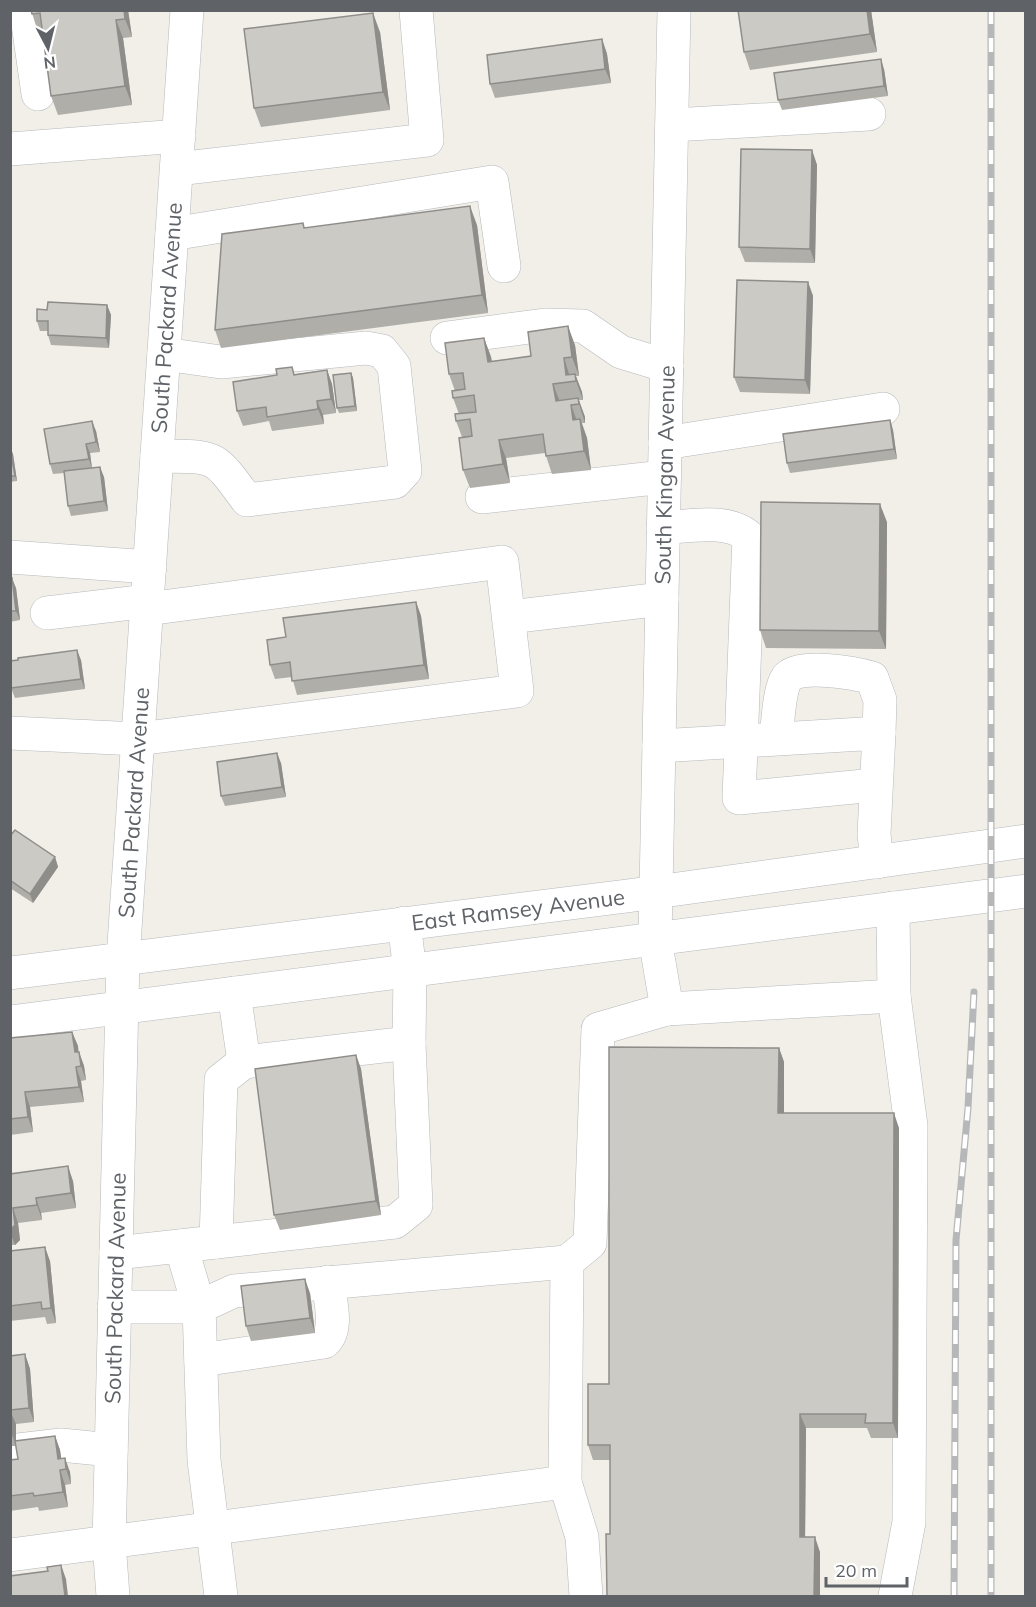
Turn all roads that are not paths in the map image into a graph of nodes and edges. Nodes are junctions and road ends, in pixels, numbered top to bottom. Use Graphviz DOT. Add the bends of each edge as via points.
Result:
graph roads {
  1 [pos="26,10"];
  2 [pos="187,10"];
  3 [pos="416,10"];
  4 [pos="674,10"];
  5 [pos="38,94"];
  6 [pos="869,114"];
  7 [pos="672,125"];
  8 [pos="179,136"];
  9 [pos="10,149"];
  10 [pos="177,169"];
  11 [pos="172,234"];
  12 [pos="504,266"];
  13 [pos="447,338"];
  14 [pos="164,354"];
  15 [pos="666,366"];
  16 [pos="883,409"];
  17 [pos="665,443"];
  18 [pos="157,456"];
  19 [pos="664,477"];
  20 [pos="482,497"];
  21 [pos="663,528"];
  22 [pos="10,557"];
  23 [pos="150,567"];
  24 [pos="662,599"];
  25 [pos="147,605"];
  26 [pos="47,613"];
  27 [pos="509,617"];
  28 [pos="10,733"];
  29 [pos="879,733"];
  30 [pos="776,738"];
  31 [pos="138,739"];
  32 [pos="742,742"];
  33 [pos="658,746"];
  34 [pos="875,785"];
  35 [pos="1026,841"];
  36 [pos="877,862"];
  37 [pos="1026,891"];
  38 [pos="655,892"];
  39 [pos="893,909"];
  40 [pos="404,923"];
  41 [pos="655,939"];
  42 [pos="123,959"];
  43 [pos="410,971"];
  44 [pos="10,973"];
  45 [pos="234,993"];
  46 [pos="894,996"];
  47 [pos="121,1008"];
  48 [pos="667,1009"];
  49 [pos="10,1022"];
  50 [pos="409,1043"];
  51 [pos="244,1062"];
  52 [pos="216,1242"];
  53 [pos="181,1246"];
  54 [pos="116,1253"];
  55 [pos="567,1262"];
  56 [pos="328,1282"];
  57 [pos="114,1307"];
  58 [pos="199,1307"];
  59 [pos="201,1360"];
  60 [pos="111,1450"];
  61 [pos="10,1451"];
  62 [pos="565,1482"];
  63 [pos="214,1529"];
  64 [pos="109,1543"];
  65 [pos="10,1555"];
  66 [pos="112,1596"];
  67 [pos="221,1596"];
  68 [pos="586,1596"];
  69 [pos="895,1596"];
  1 -- 5 [label="street"];
  2 -- 8 [label="street, South Packard Avenue"];
  3 -- 10 [label="street" via="427,140"];
  4 -- 7 [label="street, South Kingan Avenue"];
  6 -- 7 [label="street"];
  7 -- 15 [label="street, South Kingan Avenue"];
  8 -- 9 [label="street"];
  8 -- 10 [label="street, South Packard Avenue"];
  10 -- 11 [label="street, South Packard Avenue"];
  11 -- 12 [label="street" via="492,182"];
  11 -- 14 [label="street, South Packard Avenue"];
  13 -- 15 [label="street" via="545,325 583,326 621,352"];
  14 -- 18 [label="street, South Packard Avenue"];
  14 -- 18 [label="street" via="221,362 366,348 382,351 394,366 405,471 395,482 247,500 220,463 202,456"];
  15 -- 17 [label="street, South Kingan Avenue"];
  16 -- 17 [label="street"];
  17 -- 19 [label="street, South Kingan Avenue"];
  18 -- 23 [label="street, South Packard Avenue"];
  19 -- 20 [label="street"];
  19 -- 21 [label="street, South Kingan Avenue"];
  21 -- 24 [label="street, South Kingan Avenue"];
  21 -- 32 [label="street" via="726,526 739,528 749,537"];
  22 -- 23 [label="street"];
  23 -- 25 [label="street, South Packard Avenue"];
  24 -- 27 [label="street"];
  24 -- 33 [label="street, South Kingan Avenue"];
  25 -- 26 [label="street"];
  25 -- 27 [label="street" via="502,562"];
  25 -- 31 [label="street, South Packard Avenue"];
  27 -- 31 [label="street" via="517,690"];
  28 -- 31 [label="street"];
  29 -- 30 [label="street"];
  29 -- 30 [label="street" via="880,700 872,678 825,670 795,672 787,677"];
  29 -- 34 [label="street"];
  30 -- 32 [label="street"];
  31 -- 42 [label="street, South Packard Avenue"];
  32 -- 33 [label="street"];
  32 -- 34 [label="street" via="739,798"];
  33 -- 38 [label="street, South Kingan Avenue"];
  34 -- 36 [label="street"];
  35 -- 36 [label="street, East Ramsey Avenue"];
  36 -- 38 [label="street, East Ramsey Avenue"];
  37 -- 39 [label="street, East Ramsey Avenue"];
  38 -- 40 [label="street, East Ramsey Avenue"];
  38 -- 41 [label="street, South Kingan Avenue"];
  39 -- 41 [label="street, East Ramsey Avenue"];
  39 -- 46 [label="street"];
  40 -- 42 [label="street, East Ramsey Avenue"];
  40 -- 43 [label="street"];
  41 -- 43 [label="street, East Ramsey Avenue"];
  41 -- 48 [label="street, South Kingan Avenue"];
  42 -- 44 [label="street, East Ramsey Avenue"];
  42 -- 47 [label="street, South Packard Avenue"];
  43 -- 45 [label="street, East Ramsey Avenue"];
  43 -- 50 [label="street"];
  45 -- 47 [label="street, East Ramsey Avenue"];
  45 -- 51 [label="street"];
  46 -- 48 [label="street"];
  46 -- 69 [label="street" via="911,1126 909,1511"];
  47 -- 49 [label="street, East Ramsey Avenue"];
  47 -- 54 [label="street, South Packard Avenue"];
  48 -- 55 [label="street" via="598,1029 590,1243"];
  50 -- 51 [label="street"];
  50 -- 52 [label="street" via="416,1205 395,1222"];
  51 -- 52 [label="street" via="221,1080"];
  52 -- 53 [label="street"];
  53 -- 54 [label="street"];
  53 -- 58 [label="street"];
  54 -- 57 [label="street, South Packard Avenue"];
  55 -- 56 [label="street"];
  55 -- 62 [label="street"];
  56 -- 58 [label="street" via="234,1291"];
  56 -- 59 [label="street" via="333,1328 324,1342"];
  57 -- 58 [label="street"];
  57 -- 60 [label="street, South Packard Avenue"];
  58 -- 59 [label="street"];
  59 -- 63 [label="street" via="204,1460"];
  60 -- 61 [label="street" via="61,1445"];
  60 -- 64 [label="street, South Packard Avenue"];
  62 -- 63 [label="street"];
  62 -- 68 [label="street" via="582,1537"];
  63 -- 64 [label="street"];
  63 -- 67 [label="street"];
  64 -- 65 [label="street"];
  64 -- 66 [label="street, South Packard Avenue"];
}
